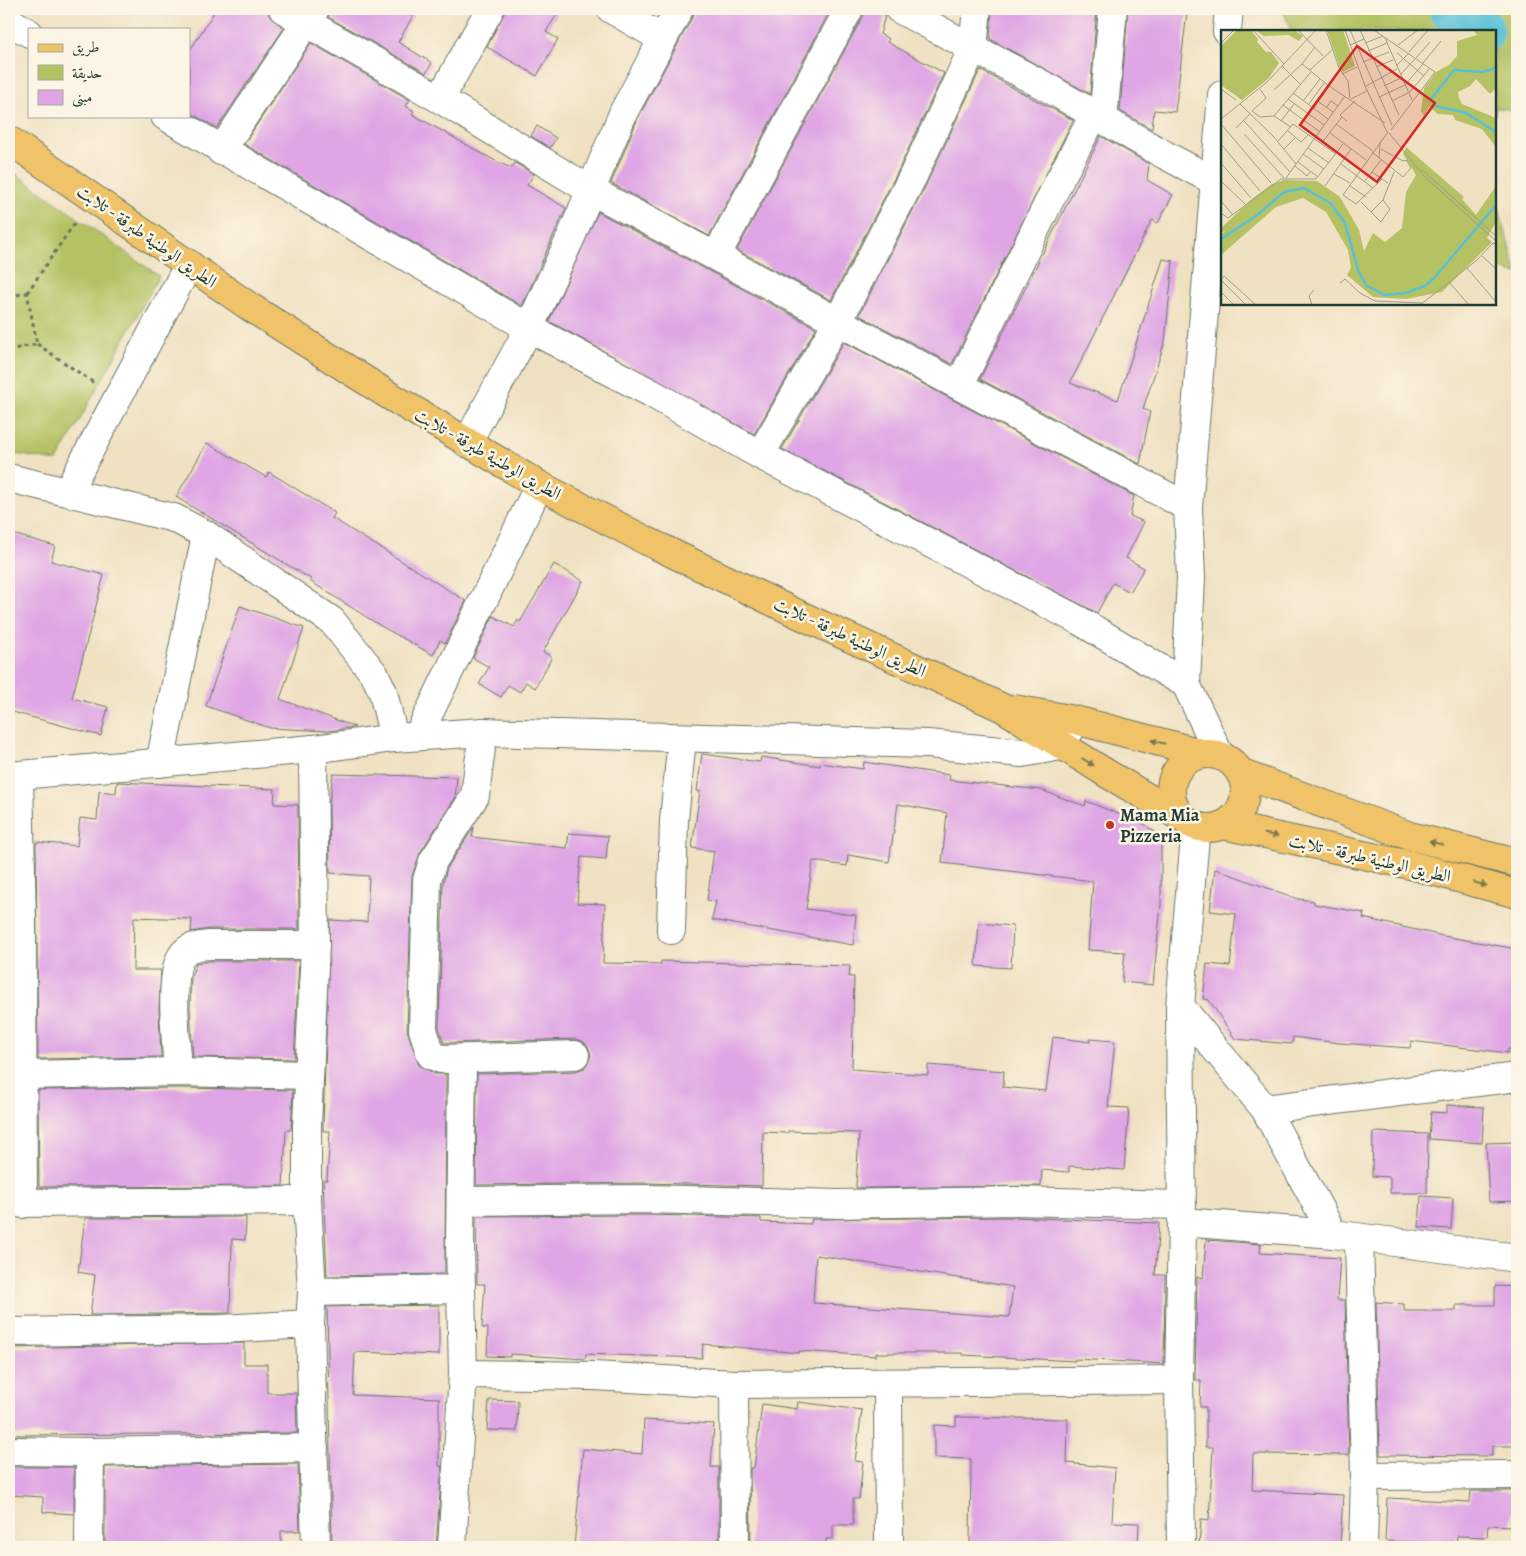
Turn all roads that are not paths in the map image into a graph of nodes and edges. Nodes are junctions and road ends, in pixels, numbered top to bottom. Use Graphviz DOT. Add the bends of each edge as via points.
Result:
graph roads {
  1 [pos="283,9"];
  2 [pos="490,9"];
  3 [pos="611,9"];
  4 [pos="679,9"];
  5 [pos="849,9"];
  6 [pos="900,9"];
  7 [pos="977,9"];
  8 [pos="1113,9"];
  9 [pos="1229,9"];
  10 [pos="311,15"];
  11 [pos="9,21"];
  12 [pos="1227,30"];
  13 [pos="28,32"];
  14 [pos="663,39"];
  15 [pos="973,48"];
  16 [pos="440,99"];
  17 [pos="1221,110"];
  18 [pos="1099,117"];
  19 [pos="168,118"];
  20 [pos="9,140"];
  21 [pos="221,151"];
  22 [pos="1216,182"];
  23 [pos="590,190"];
  24 [pos="716,256"];
  25 [pos="188,264"];
  26 [pos="838,321"];
  27 [pos="529,328"];
  28 [pos="960,384"];
  29 [pos="467,443"];
  30 [pos="760,455"];
  31 [pos="9,478"];
  32 [pos="539,485"];
  33 [pos="68,491"];
  34 [pos="1188,507"];
  35 [pos="206,535"];
  36 [pos="1186,684"];
  37 [pos="1002,708"];
  38 [pos="1075,720"];
  39 [pos="483,732"];
  40 [pos="406,737"];
  41 [pos="682,738"];
  42 [pos="1061,746"];
  43 [pos="313,749"];
  44 [pos="1222,761"];
  45 [pos="160,763"];
  46 [pos="14,776"];
  47 [pos="1190,822"];
  48 [pos="1223,825"];
  49 [pos="1517,863"];
  50 [pos="1517,894"];
  51 [pos="671,930"];
  52 [pos="315,945"];
  53 [pos="1180,1006"];
  54 [pos="575,1055"];
  55 [pos="462,1059"];
  56 [pos="178,1072"];
  57 [pos="23,1075"];
  58 [pos="308,1075"];
  59 [pos="1517,1077"];
  60 [pos="1264,1109"];
  61 [pos="307,1201"];
  62 [pos="463,1201"];
  63 [pos="16,1204"];
  64 [pos="1181,1213"];
  65 [pos="1332,1234"];
  66 [pos="1360,1239"];
  67 [pos="1517,1258"];
  68 [pos="460,1290"];
  69 [pos="312,1292"];
  70 [pos="310,1324"];
  71 [pos="9,1332"];
  72 [pos="463,1374"];
  73 [pos="1179,1380"];
  74 [pos="734,1384"];
  75 [pos="888,1384"];
  76 [pos="314,1448"];
  77 [pos="9,1452"];
  78 [pos="90,1452"];
  79 [pos="1517,1475"];
  80 [pos="1365,1476"];
  81 [pos="89,1547"];
  82 [pos="316,1547"];
  83 [pos="452,1547"];
  84 [pos="735,1547"];
  85 [pos="889,1547"];
  86 [pos="1181,1547"];
  87 [pos="1363,1547"];
  1 -- 10 [label="street"];
  2 -- 16 [label="street"];
  3 -- 14 [label="street"];
  4 -- 14 [label="street"];
  5 -- 24 [label="street"];
  6 -- 15 [label="street"];
  7 -- 15 [label="street"];
  8 -- 18 [label="street"];
  9 -- 12 [label="street"];
  10 -- 16 [label="street"];
  10 -- 21 [label="street"];
  11 -- 13 [label="street"];
  14 -- 23 [label="street" via="624,111"];
  15 -- 18 [label="street"];
  15 -- 26 [label="street" via="912,178"];
  16 -- 23 [label="street"];
  17 -- 22 [label="street"];
  18 -- 22 [label="street"];
  18 -- 28 [label="street" via="1039,220"];
  19 -- 21 [label="street"];
  20 -- 25 [label="main road, الطريق الوطنية طبرقة - تلابت"];
  21 -- 27 [label="street"];
  22 -- 34 [label="street"];
  23 -- 24 [label="street"];
  23 -- 27 [label="street"];
  24 -- 26 [label="street"];
  25 -- 29 [label="main road, الطريق الوطنية طبرقة - تلابت" via="250,308"];
  25 -- 33 [label="street"];
  26 -- 28 [label="street"];
  26 -- 30 [label="street"];
  27 -- 29 [label="street"];
  27 -- 30 [label="street"];
  28 -- 34 [label="street"];
  29 -- 32 [label="main road, الطريق الوطنية طبرقة - تلابت"];
  30 -- 36 [label="street" via="1080,621"];
  31 -- 33 [label="street"];
  32 -- 37 [label="main road, الطريق الوطنية طبرقة - تلابت" via="800,615"];
  32 -- 40 [label="street"];
  33 -- 35 [label="street" via="174,518"];
  34 -- 36 [label="street" via="1191,578"];
  35 -- 40 [label="street" via="332,621 375,675"];
  35 -- 45 [label="street"];
  36 -- 44 [label="street"];
  37 -- 38 [label="main road, الطريق الوطنية طبرقة - تلابت"];
  37 -- 42 [label="main road, الطريق الوطنية طبرقة - تلابت"];
  38 -- 42 [label="street"];
  44 -- 38 [label="main road, الطريق الوطنية طبرقة - تلابت, one-way"];
  39 -- 40 [label="street"];
  39 -- 41 [label="street"];
  39 -- 55 [label="street" via="475,796 433,862 427,880 423,1030 431,1055 441,1059"];
  40 -- 43 [label="street"];
  41 -- 42 [label="street" via="928,744 1022,753"];
  41 -- 51 [label="street" via="674,820"];
  42 -- 47 [label="main road, الطريق الوطنية طبرقة - تلابت, one-way"];
  43 -- 45 [label="street"];
  43 -- 52 [label="street"];
  44 -- 47 [label="main road" via="1183,764 1175,774 1172,798 1176,810"];
  44 -- 48 [label="main road" via="1245,784 1245,797 1234,818"];
  49 -- 44 [label="main road, الطريق الوطنية طبرقة - تلابت, one-way" via="1410,836"];
  45 -- 46 [label="street"];
  46 -- 57 [label="street"];
  47 -- 48 [label="main road" via="1210,828"];
  47 -- 53 [label="street"];
  48 -- 50 [label="main road, الطريق الوطنية طبرقة - تلابت, one-way" via="1410,865"];
  52 -- 56 [label="street" via="209,945 193,947 183,953 174,982"];
  52 -- 58 [label="street"];
  53 -- 60 [label="street"];
  53 -- 64 [label="street"];
  54 -- 55 [label="street"];
  55 -- 62 [label="street"];
  56 -- 57 [label="street"];
  56 -- 58 [label="street"];
  57 -- 63 [label="street"];
  58 -- 61 [label="street"];
  59 -- 60 [label="street"];
  60 -- 65 [label="street"];
  61 -- 63 [label="street"];
  61 -- 69 [label="street"];
  62 -- 64 [label="street" via="647,1199 838,1204 1014,1201"];
  62 -- 68 [label="street"];
  64 -- 65 [label="street"];
  64 -- 73 [label="street"];
  65 -- 66 [label="street"];
  66 -- 67 [label="street"];
  66 -- 80 [label="street"];
  68 -- 69 [label="street"];
  68 -- 72 [label="street"];
  69 -- 70 [label="street"];
  70 -- 71 [label="street" via="221,1329"];
  70 -- 76 [label="street"];
  72 -- 74 [label="street" via="594,1376"];
  72 -- 83 [label="street"];
  73 -- 75 [label="street"];
  73 -- 86 [label="street"];
  74 -- 75 [label="street"];
  74 -- 84 [label="street"];
  75 -- 85 [label="street"];
  76 -- 78 [label="street"];
  76 -- 82 [label="street"];
  77 -- 78 [label="street"];
  78 -- 81 [label="street"];
  79 -- 80 [label="street"];
  80 -- 87 [label="street"];
}
